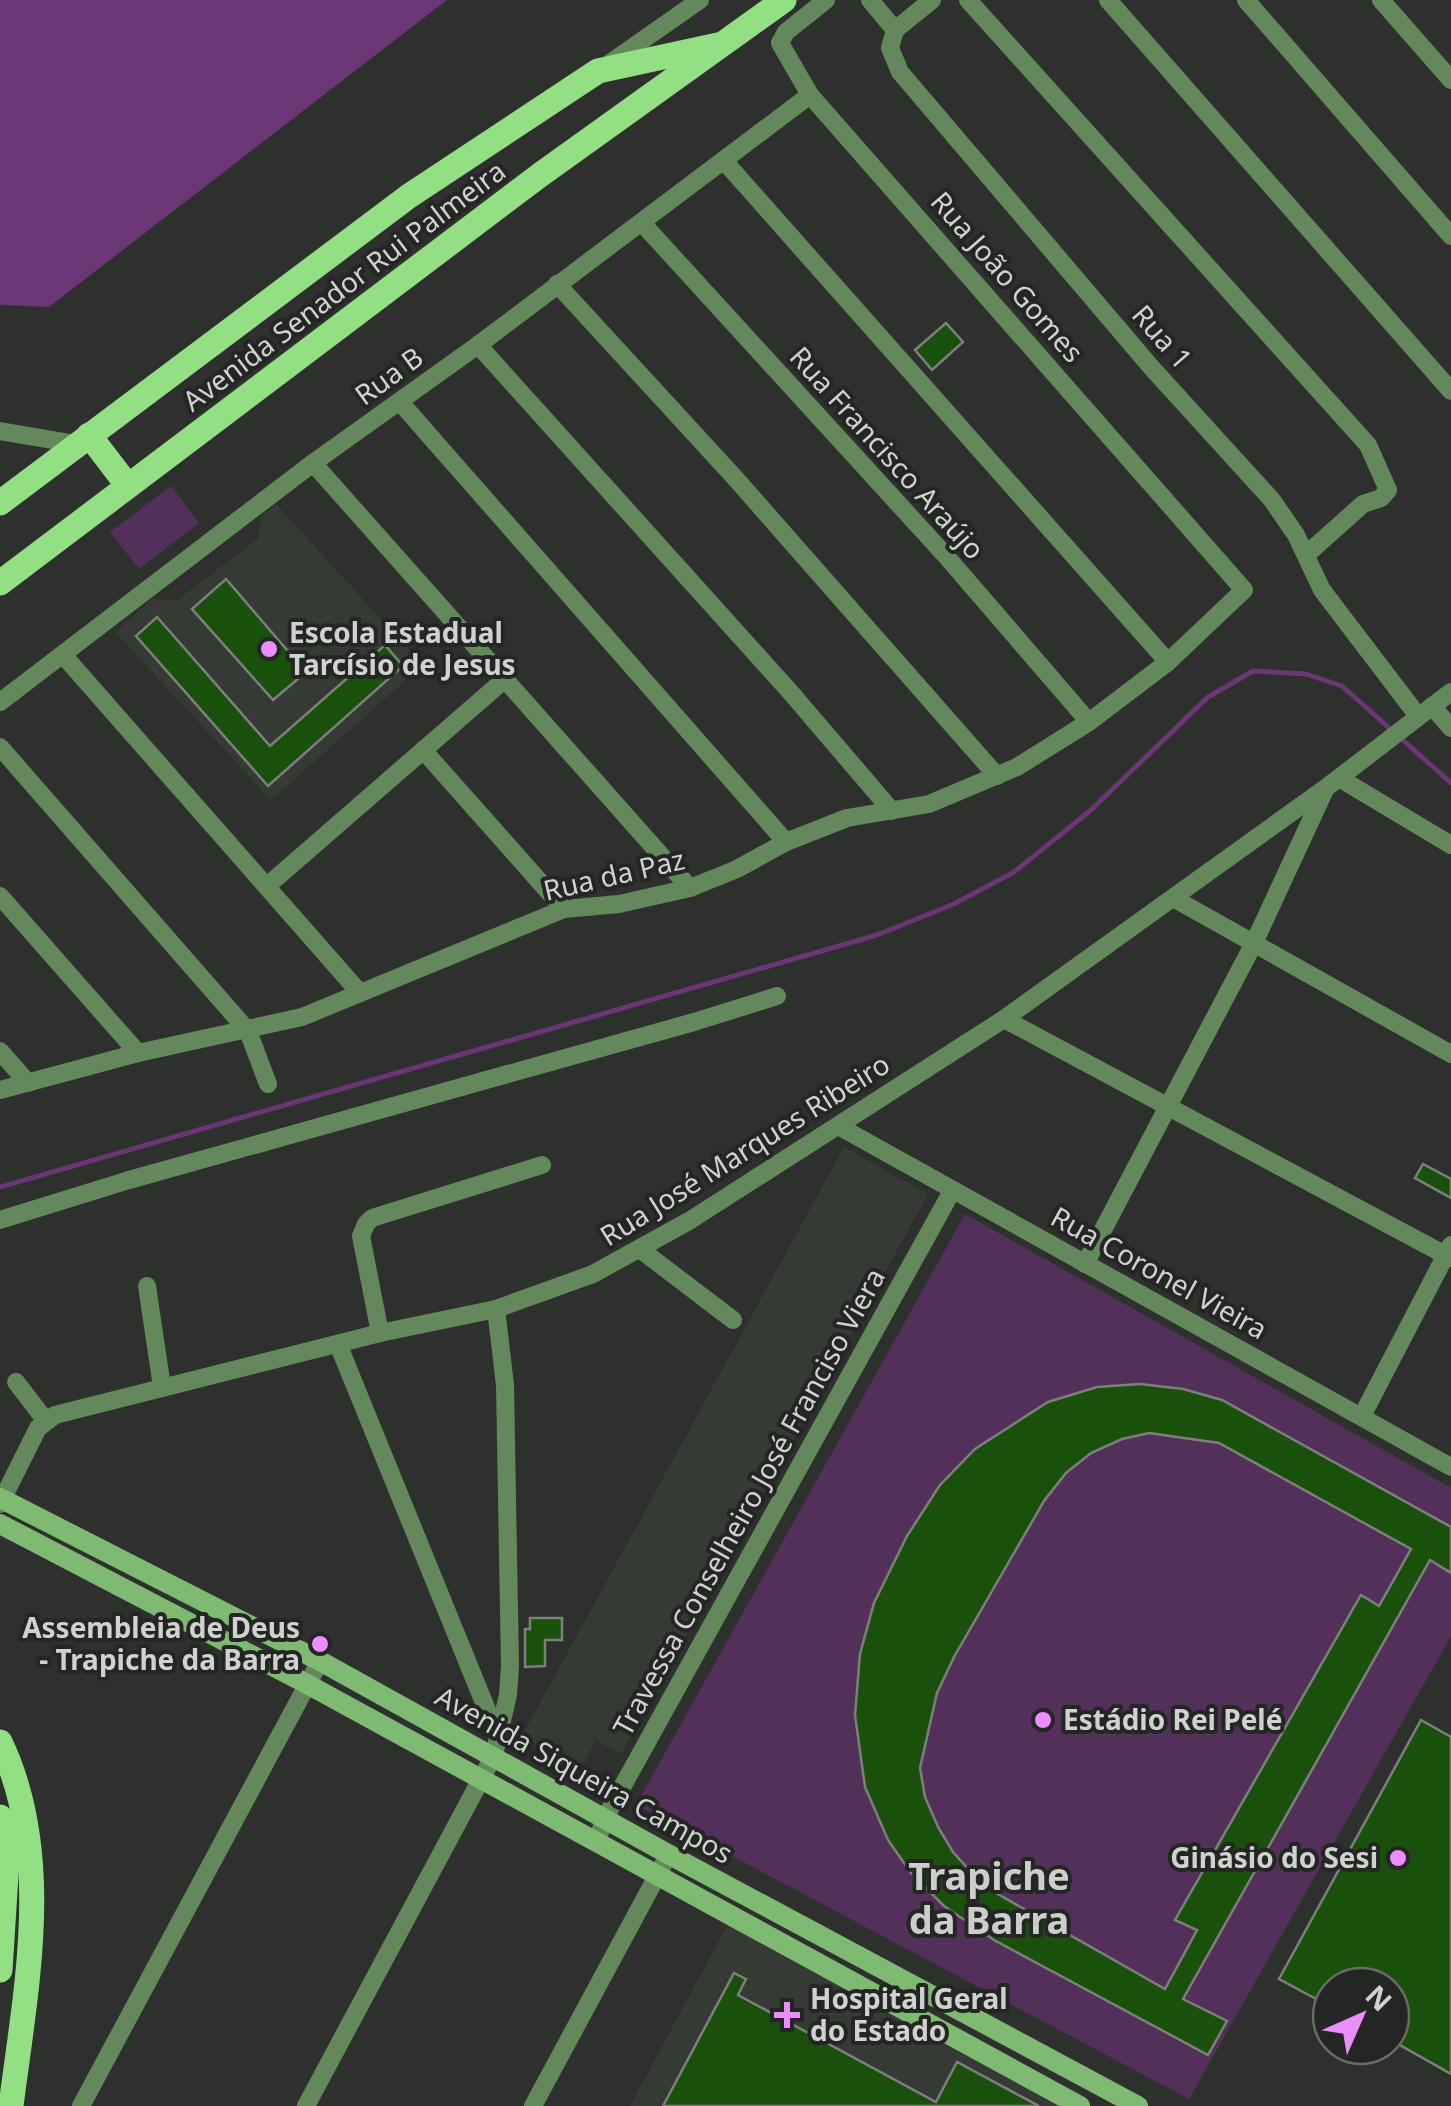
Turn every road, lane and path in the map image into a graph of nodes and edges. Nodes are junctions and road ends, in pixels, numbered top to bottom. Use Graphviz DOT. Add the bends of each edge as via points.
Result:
graph roads {
  1 [pos="700,0"];
  2 [pos="826,0"];
  3 [pos="870,0"];
  4 [pos="932,0"];
  5 [pos="968,0"];
  6 [pos="1108,0"];
  7 [pos="1246,0"];
  8 [pos="1382,0"];
  9 [pos="789,18"];
  10 [pos="895,30"];
  11 [pos="728,43"];
  12 [pos="598,71"];
  13 [pos="1451,80"];
  14 [pos="810,95"];
  15 [pos="724,162"];
  16 [pos="642,223"];
  17 [pos="1451,236"];
  18 [pos="557,284"];
  19 [pos="478,345"];
  20 [pos="1451,391"];
  21 [pos="400,402"];
  22 [pos="0,431"];
  23 [pos="82,440"];
  24 [pos="313,463"];
  25 [pos="128,486"];
  26 [pos="0,504"];
  27 [pos="1306,555"];
  28 [pos="1,581"];
  29 [pos="1244,590"];
  30 [pos="64,656"];
  31 [pos="1168,662"];
  32 [pos="504,680"];
  33 [pos="1451,692"];
  34 [pos="0,702"];
  35 [pos="1422,713"];
  36 [pos="1089,722"];
  37 [pos="1451,728"];
  38 [pos="0,747"];
  39 [pos="423,750"];
  40 [pos="997,776"];
  41 [pos="1333,782"];
  42 [pos="892,812"];
  43 [pos="786,842"];
  44 [pos="1451,845"];
  45 [pos="268,886"];
  46 [pos="690,888"];
  47 [pos="0,896"];
  48 [pos="1173,898"];
  49 [pos="564,910"];
  50 [pos="1253,945"];
  51 [pos="360,992"];
  52 [pos="777,996"];
  53 [pos="1004,1019"];
  54 [pos="248,1031"];
  55 [pos="0,1051"];
  56 [pos="138,1053"];
  57 [pos="1451,1054"];
  58 [pos="28,1083"];
  59 [pos="268,1084"];
  60 [pos="0,1090"];
  61 [pos="1167,1104"];
  62 [pos="840,1127"];
  63 [pos="542,1166"];
  64 [pos="952,1191"];
  65 [pos="0,1220"];
  66 [pos="640,1250"];
  67 [pos="1449,1253"];
  68 [pos="1085,1264"];
  69 [pos="147,1286"];
  70 [pos="496,1308"];
  71 [pos="732,1320"];
  72 [pos="380,1333"];
  73 [pos="338,1344"];
  74 [pos="161,1379"];
  75 [pos="16,1382"];
  76 [pos="1362,1416"];
  77 [pos="46,1421"];
  78 [pos="1451,1466"];
  79 [pos="1,1500"];
  80 [pos="0,1524"];
  81 [pos="320,1661"];
  82 [pos="307,1684"];
  83 [pos="0,1742"];
  84 [pos="496,1746"];
  85 [pos="483,1779"];
  86 [pos="0,1817"];
  87 [pos="605,1818"];
  88 [pos="597,1841"];
  89 [pos="668,1854"];
  90 [pos="657,1876"];
  91 [pos="0,1970"];
  92 [pos="1127,2104"];
  93 [pos="11,2106"];
  94 [pos="81,2106"];
  95 [pos="306,2106"];
  96 [pos="534,2106"];
  97 [pos="1080,2106"];
  1 -- 12 [label="street, Avenida Senador Rui Palmeira"];
  2 -- 9 [label="street"];
  3 -- 10 [label="street, Rua 1"];
  4 -- 10 [label="street"];
  5 -- 27 [label="street" via="1363,438 1388,485 1386,494 1363,504"];
  6 -- 20 [label="street"];
  7 -- 17 [label="street"];
  8 -- 13 [label="street"];
  9 -- 11 [label="main road, Avenida Senador Rui Palmeira"];
  9 -- 14 [label="street, Rua João Gomes" via="781,48"];
  10 -- 27 [label="street, Rua 1" via="890,48 900,72 1272,500"];
  11 -- 12 [label="main road, Avenida Senador Rui Palmeira"];
  11 -- 25 [label="main road, Avenida Senador Rui Palmeira" via="540,175"];
  12 -- 23 [label="main road, Avenida Senador Rui Palmeira" via="409,196"];
  14 -- 15 [label="street, Rua B"];
  14 -- 29 [label="street, Rua João Gomes"];
  15 -- 16 [label="street, Rua B"];
  15 -- 31 [label="street"];
  16 -- 18 [label="street, Rua B"];
  16 -- 36 [label="street, Rua Francisco Araújo"];
  18 -- 19 [label="street, Rua B"];
  18 -- 40 [label="street"];
  19 -- 21 [label="street, Rua B"];
  19 -- 42 [label="street"];
  21 -- 24 [label="street, Rua B"];
  21 -- 43 [label="street"];
  22 -- 23 [label="street"];
  23 -- 25 [label="main road"];
  23 -- 26 [label="main road, Avenida Senador Rui Palmeira"];
  24 -- 30 [label="street, Rua B"];
  24 -- 32 [label="street"];
  25 -- 28 [label="main road, Avenida Senador Rui Palmeira"];
  27 -- 35 [label="street, Rua 1" via="1322,590"];
  29 -- 31 [label="street, Rua da Paz"];
  30 -- 34 [label="street, Rua B"];
  30 -- 45 [label="street"];
  31 -- 36 [label="street, Rua da Paz"];
  32 -- 39 [label="street"];
  32 -- 46 [label="street"];
  33 -- 35 [label="street, Rua José Marques Ribeiro"];
  35 -- 37 [label="street, Rua 1"];
  35 -- 41 [label="street, Rua José Marques Ribeiro"];
  36 -- 40 [label="street, Rua da Paz"];
  38 -- 54 [label="street"];
  39 -- 45 [label="street"];
  39 -- 49 [label="street"];
  40 -- 42 [label="street, Rua da Paz"];
  41 -- 44 [label="street"];
  41 -- 48 [label="street, Rua José Marques Ribeiro"];
  41 -- 50 [label="street"];
  42 -- 43 [label="street, Rua da Paz" via="847,818"];
  43 -- 46 [label="street, Rua da Paz"];
  45 -- 51 [label="street"];
  46 -- 49 [label="street, Rua da Paz"];
  47 -- 56 [label="street"];
  48 -- 50 [label="street"];
  48 -- 53 [label="street, Rua José Marques Ribeiro"];
  49 -- 51 [label="street, Rua da Paz"];
  50 -- 57 [label="street"];
  50 -- 61 [label="street"];
  51 -- 54 [label="street, Rua da Paz"];
  52 -- 65 [label="street"];
  53 -- 61 [label="street"];
  53 -- 62 [label="street, Rua José Marques Ribeiro"];
  54 -- 56 [label="street, Rua da Paz"];
  54 -- 59 [label="street"];
  55 -- 58 [label="street"];
  56 -- 58 [label="street, Rua da Paz"];
  58 -- 60 [label="street, Rua da Paz"];
  61 -- 67 [label="street"];
  61 -- 68 [label="street"];
  62 -- 64 [label="street, Rua Coronel Vieira"];
  62 -- 66 [label="street, Rua José Marques Ribeiro"];
  63 -- 72 [label="street" via="366,1224 361,1236"];
  64 -- 68 [label="street, Rua Coronel Vieira"];
  64 -- 87 [label="street, Travessa Conselheiro José Franciso Viera"];
  66 -- 70 [label="street, Rua José Marques Ribeiro" via="594,1274"];
  66 -- 71 [label="street"];
  67 -- 76 [label="street"];
  68 -- 76 [label="street, Rua Coronel Vieira"];
  69 -- 74 [label="street"];
  70 -- 72 [label="street, Rua José Marques Ribeiro"];
  70 -- 84 [label="street" via="505,1385 510,1666"];
  72 -- 73 [label="street, Rua José Marques Ribeiro"];
  73 -- 74 [label="street, Rua José Marques Ribeiro"];
  73 -- 84 [label="street"];
  74 -- 77 [label="street, Rua José Marques Ribeiro"];
  75 -- 77 [label="street"];
  76 -- 78 [label="street, Rua Coronel Vieira"];
  77 -- 79 [label="street"];
  79 -- 81 [label="main road, Avenida Siqueira Campos"];
  80 -- 82 [label="main road, Avenida Siqueira Campos"];
  81 -- 82 [label="street"];
  81 -- 84 [label="main road, Avenida Siqueira Campos"];
  82 -- 85 [label="main road, Avenida Siqueira Campos"];
  82 -- 94 [label="street"];
  83 -- 93 [label="main road" via="26,1823 31,1864 27,1977"];
  84 -- 85 [label="street"];
  84 -- 87 [label="main road, Avenida Siqueira Campos"];
  85 -- 88 [label="main road, Avenida Siqueira Campos"];
  85 -- 95 [label="street"];
  86 -- 91 [label="main road" via="7,1860"];
  87 -- 88 [label="street, Travessa Conselheiro José Franciso Viera"];
  87 -- 89 [label="main road, Avenida Siqueira Campos"];
  88 -- 90 [label="main road, Avenida Siqueira Campos"];
  89 -- 90 [label="street"];
  89 -- 92 [label="main road, Avenida Siqueira Campos"];
  90 -- 96 [label="street"];
  90 -- 97 [label="main road, Avenida Siqueira Campos"];
}
